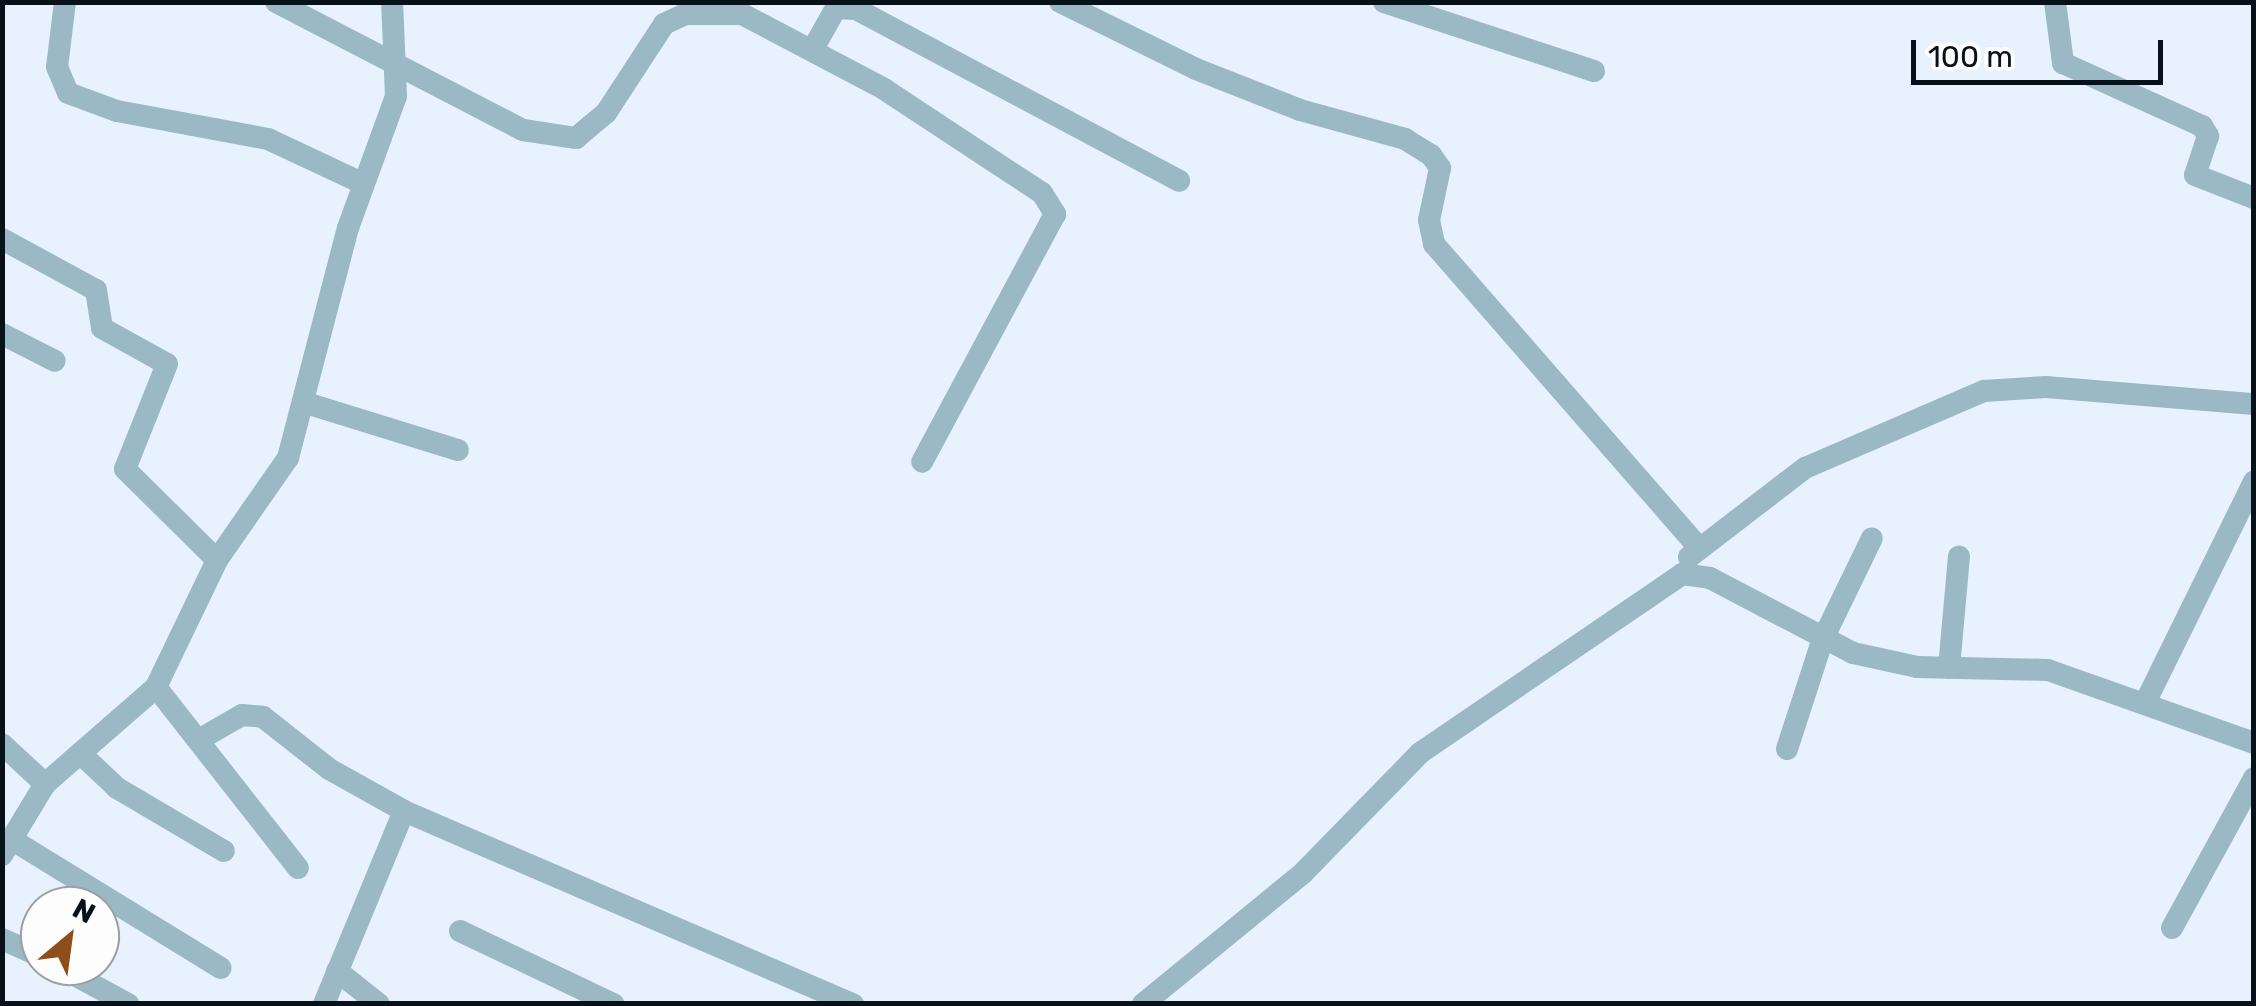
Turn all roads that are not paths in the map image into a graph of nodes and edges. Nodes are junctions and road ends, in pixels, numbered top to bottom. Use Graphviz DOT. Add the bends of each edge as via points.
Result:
graph roads {
  1 [pos="65,2"];
  2 [pos="276,2"];
  3 [pos="392,2"];
  4 [pos="651,2"];
  5 [pos="1060,2"];
  6 [pos="1384,2"];
  7 [pos="2054,2"];
  8 [pos="709,7"];
  9 [pos="664,24"];
  10 [pos="814,48"];
  11 [pos="398,71"];
  12 [pos="1594,71"];
  13 [pos="1180,181"];
  14 [pos="362,183"];
  15 [pos="2254,198"];
  16 [pos="2,238"];
  17 [pos="2,334"];
  18 [pos="55,361"];
  19 [pos="306,402"];
  20 [pos="2254,404"];
  21 [pos="458,450"];
  22 [pos="922,462"];
  23 [pos="2254,481"];
  24 [pos="1872,538"];
  25 [pos="1699,548"];
  26 [pos="1959,556"];
  27 [pos="217,560"];
  28 [pos="1662,581"];
  29 [pos="1822,641"];
  30 [pos="1949,668"];
  31 [pos="156,687"];
  32 [pos="2145,703"];
  33 [pos="202,738"];
  34 [pos="2254,743"];
  35 [pos="2,744"];
  36 [pos="1787,749"];
  37 [pos="81,754"];
  38 [pos="2254,778"];
  39 [pos="45,784"];
  40 [pos="404,811"];
  41 [pos="7,847"];
  42 [pos="224,851"];
  43 [pos="298,868"];
  44 [pos="2172,928"];
  45 [pos="460,931"];
  46 [pos="221,968"];
  47 [pos="336,971"];
  48 [pos="95,986"];
  49 [pos="128,1004"];
  50 [pos="324,1004"];
  51 [pos="379,1004"];
  52 [pos="612,1004"];
  53 [pos="853,1004"];
  54 [pos="1142,1004"];
  1 -- 14 [label="street" via="58,67 68,94 117,111 268,139"];
  2 -- 11 [label="street"];
  3 -- 11 [label="street"];
  4 -- 9 [label="street"];
  5 -- 25 [label="street" via="1196,69 1300,110 1405,139 1432,155 1440,168 1429,220 1434,244"];
  6 -- 12 [label="street"];
  7 -- 15 [label="street" via="2064,63 2202,126 2208,136 2195,175"];
  8 -- 9 [label="street"];
  8 -- 10 [label="street" via="742,14"];
  9 -- 11 [label="street" via="606,114 576,138 522,130"];
  10 -- 13 [label="street" via="836,8 856,9"];
  10 -- 22 [label="street" via="1052,202 1055,214"];
  11 -- 14 [label="street" via="396,96"];
  14 -- 19 [label="street"];
  16 -- 27 [label="street" via="96,290 102,328 167,364 125,469"];
  17 -- 18 [label="street"];
  19 -- 21 [label="street"];
  19 -- 27 [label="street" via="283,468"];
  20 -- 25 [label="street" via="2031,386 1984,391 1805,468"];
  23 -- 32 [label="street"];
  24 -- 29 [label="street"];
  25 -- 28 [label="street"];
  26 -- 30 [label="street"];
  27 -- 31 [label="street"];
  28 -- 29 [label="street" via="1682,574 1710,578"];
  28 -- 54 [label="street" via="1420,754 1302,873"];
  29 -- 30 [label="street" via="1882,661"];
  29 -- 36 [label="street"];
  30 -- 32 [label="street" via="2048,670"];
  31 -- 33 [label="street"];
  31 -- 37 [label="street"];
  32 -- 34 [label="street"];
  33 -- 40 [label="street" via="242,715 263,717 329,769"];
  33 -- 43 [label="street"];
  35 -- 39 [label="street"];
  37 -- 39 [label="street"];
  37 -- 42 [label="street" via="117,788"];
  38 -- 44 [label="street"];
  39 -- 41 [label="street"];
  40 -- 47 [label="street"];
  40 -- 53 [label="street"];
  41 -- 46 [label="street"];
  45 -- 52 [label="street"];
  47 -- 50 [label="street"];
  47 -- 51 [label="street"];
  48 -- 49 [label="street"];
}
